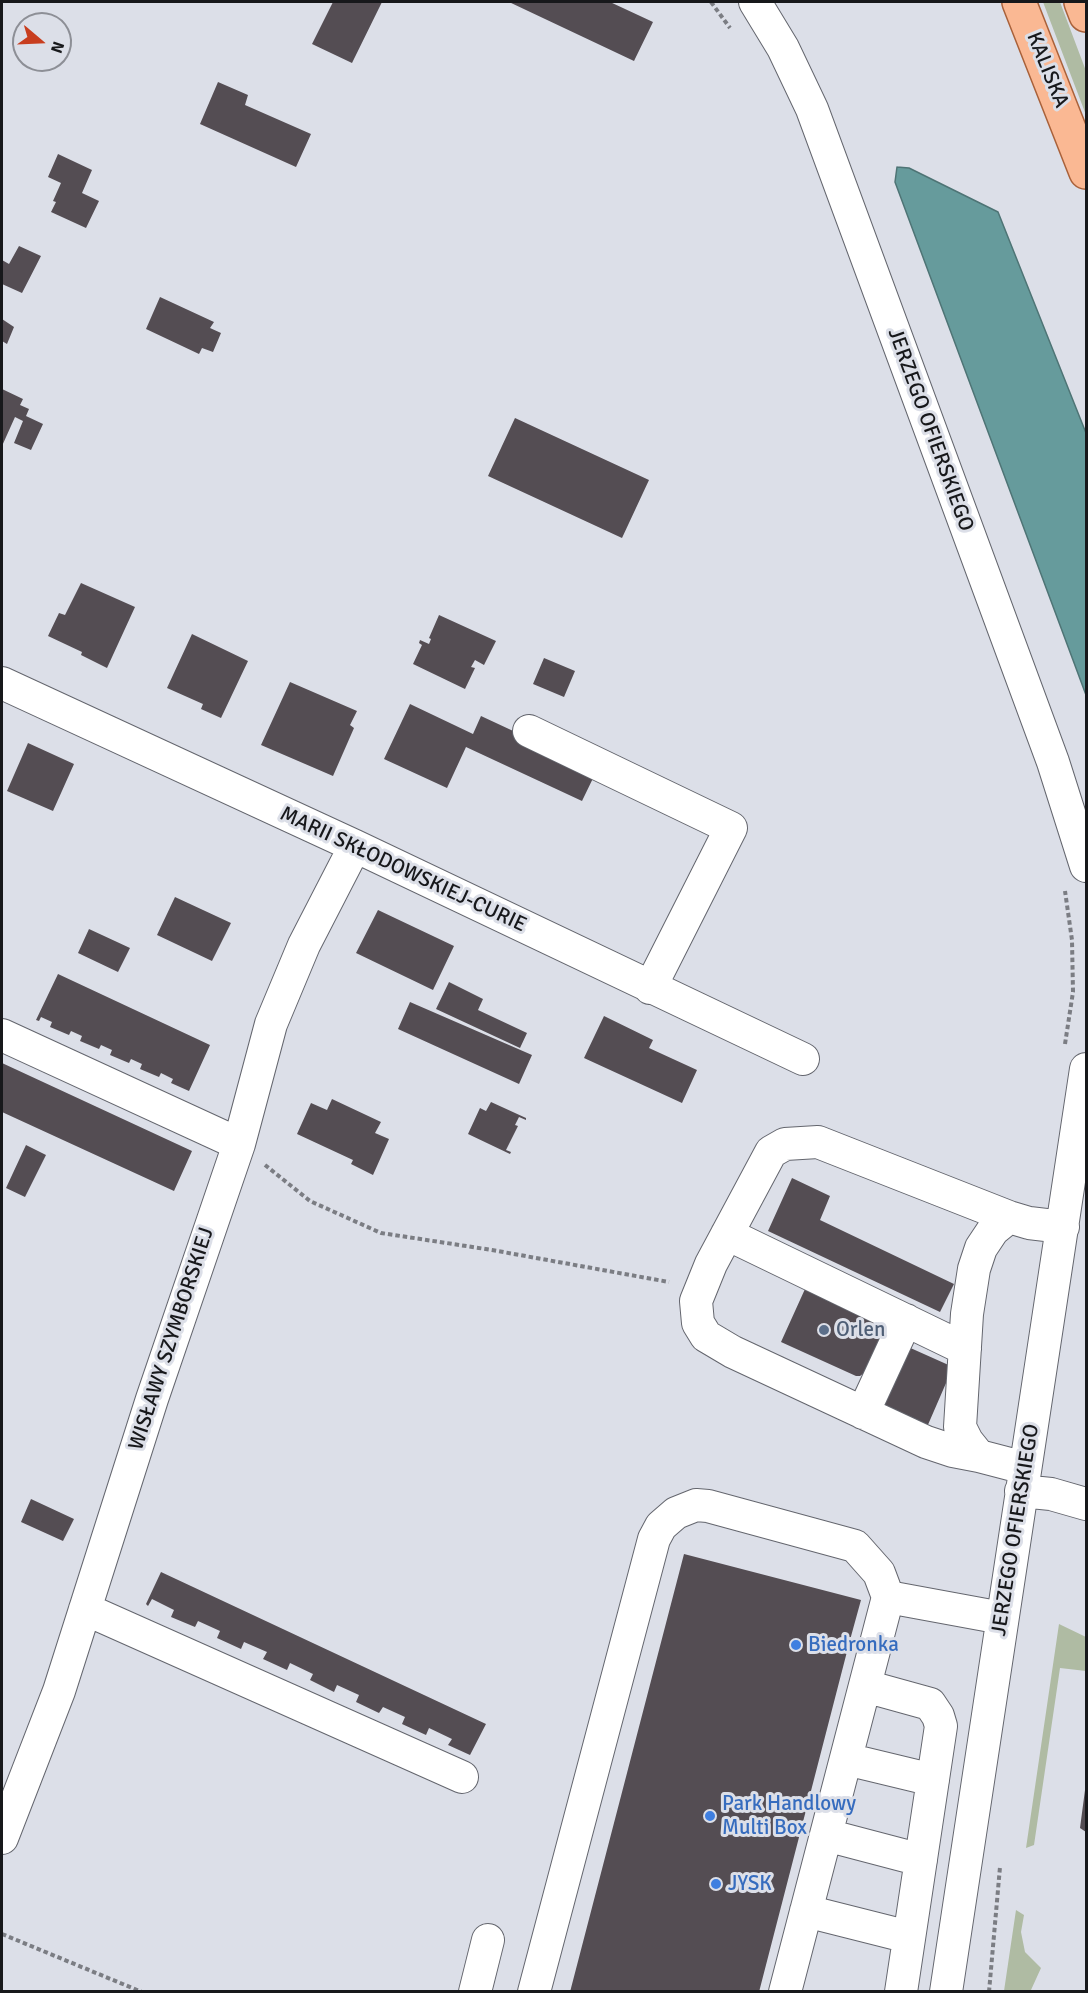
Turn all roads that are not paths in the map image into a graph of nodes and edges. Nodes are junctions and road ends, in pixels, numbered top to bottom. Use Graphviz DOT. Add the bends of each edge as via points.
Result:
graph roads {
  1 [pos="754,2"];
  2 [pos="1019,2"];
  3 [pos="1081,2"];
  4 [pos="1086,15"];
  5 [pos="1086,172"];
  6 [pos="2,683"];
  7 [pos="529,731"];
  8 [pos="355,846"];
  9 [pos="1075,874"];
  10 [pos="650,987"];
  11 [pos="2,1035"];
  12 [pos="1076,1058"];
  13 [pos="803,1059"];
  14 [pos="239,1144"];
  15 [pos="1009,1217"];
  16 [pos="1063,1227"];
  17 [pos="727,1234"];
  18 [pos="906,1320"];
  19 [pos="965,1348"];
  20 [pos="862,1413"];
  21 [pos="979,1456"];
  22 [pos="1023,1480"];
  23 [pos="1086,1504"];
  24 [pos="888,1597"];
  25 [pos="85,1609"];
  26 [pos="1002,1618"];
  27 [pos="865,1686"];
  28 [pos="846,1759"];
  29 [pos="462,1777"];
  30 [pos="933,1780"];
  31 [pos="826,1835"];
  32 [pos="2,1838"];
  33 [pos="921,1860"];
  34 [pos="806,1911"];
  35 [pos="909,1937"];
  36 [pos="488,1940"];
  37 [pos="794,1990"];
  38 [pos="475,1992"];
  39 [pos="534,1992"];
  40 [pos="901,1992"];
  41 [pos="946,1992"];
  1 -- 9 [label="street, JERZEGO OFIERSKIEGO" via="783,48 812,109 1053,762"];
  2 -- 5 [label="main road, KALISKA"];
  3 -- 4 [label="main road"];
  6 -- 8 [label="street, MARII SKŁODOWSKIEJ-CURIE"];
  7 -- 10 [label="street" via="731,828"];
  8 -- 10 [label="street, MARII SKŁODOWSKIEJ-CURIE"];
  8 -- 14 [label="street, WISŁAWY SZYMBORSKIEJ" via="304,945 271,1024"];
  10 -- 13 [label="street, MARII SKŁODOWSKIEJ-CURIE"];
  11 -- 14 [label="street"];
  12 -- 16 [label="street, JERZEGO OFIERSKIEGO"];
  14 -- 25 [label="street, WISŁAWY SZYMBORSKIEJ"];
  15 -- 16 [label="street"];
  15 -- 17 [label="street" via="818,1142 785,1144 771,1152"];
  15 -- 19 [label="street" via="993,1230 981,1248 974,1269"];
  16 -- 22 [label="street, JERZEGO OFIERSKIEGO"];
  17 -- 18 [label="street"];
  17 -- 20 [label="street" via="696,1301 698,1323 706,1336"];
  18 -- 19 [label="street"];
  18 -- 20 [label="street"];
  19 -- 21 [label="street" via="960,1427"];
  20 -- 21 [label="street" via="926,1442"];
  21 -- 22 [label="street"];
  22 -- 23 [label="street" via="1051,1494"];
  22 -- 26 [label="street, JERZEGO OFIERSKIEGO"];
  24 -- 26 [label="street"];
  24 -- 27 [label="street"];
  24 -- 39 [label="street" via="879,1573 855,1546 708,1506 696,1505 676,1513 662,1526 654,1539"];
  25 -- 29 [label="street"];
  25 -- 32 [label="street, WISŁAWY SZYMBORSKIEJ" via="59,1691"];
  26 -- 41 [label="street, JERZEGO OFIERSKIEGO"];
  27 -- 28 [label="street"];
  27 -- 30 [label="street" via="930,1704 941,1726"];
  28 -- 30 [label="street"];
  28 -- 31 [label="street"];
  30 -- 33 [label="street"];
  31 -- 33 [label="street"];
  31 -- 34 [label="street"];
  33 -- 35 [label="street"];
  34 -- 35 [label="street"];
  34 -- 37 [label="street"];
  35 -- 40 [label="street"];
  36 -- 38 [label="street"];
}
